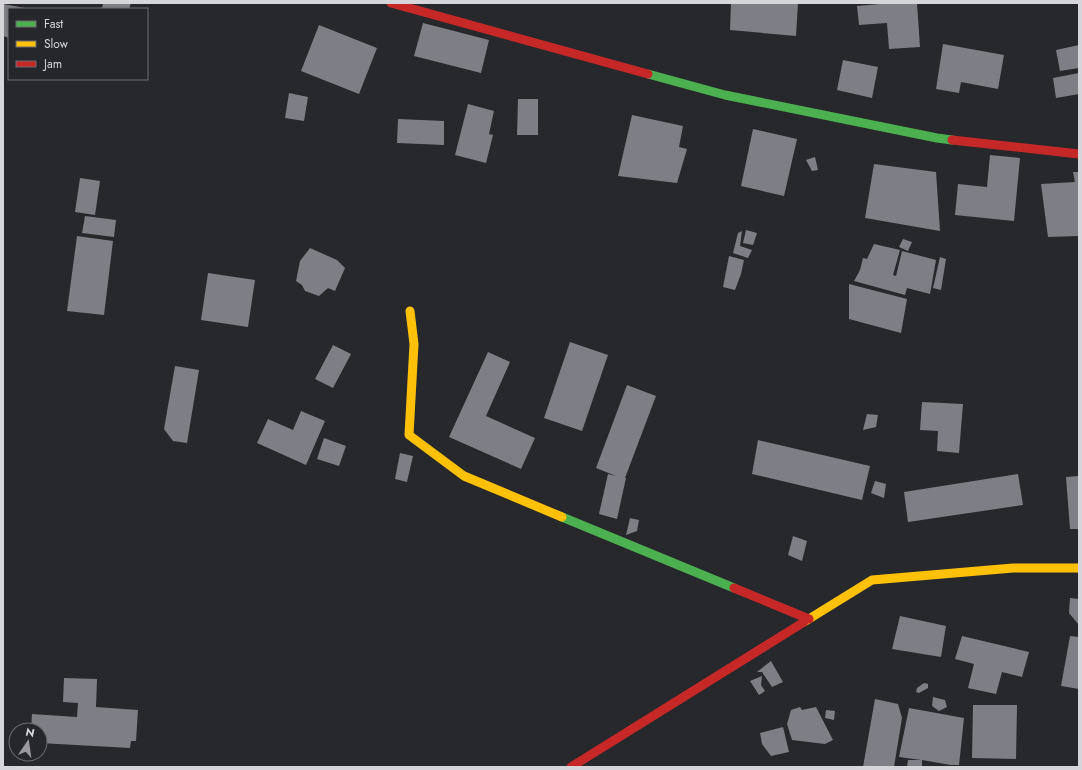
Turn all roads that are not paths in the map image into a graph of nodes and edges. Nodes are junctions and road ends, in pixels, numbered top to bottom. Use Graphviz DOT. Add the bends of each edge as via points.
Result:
graph roads {
  1 [pos="391,3"];
  2 [pos="1079,154"];
  3 [pos="410,311"];
  4 [pos="1079,568"];
  5 [pos="809,619"];
  6 [pos="571,767"];
  1 -- 2 [label="street" via="725,96 937,138"];
  3 -- 5 [label="street" via="414,344 409,435 464,476"];
  4 -- 5 [label="street" via="1013,568 872,580"];
  5 -- 6 [label="street"];
}
